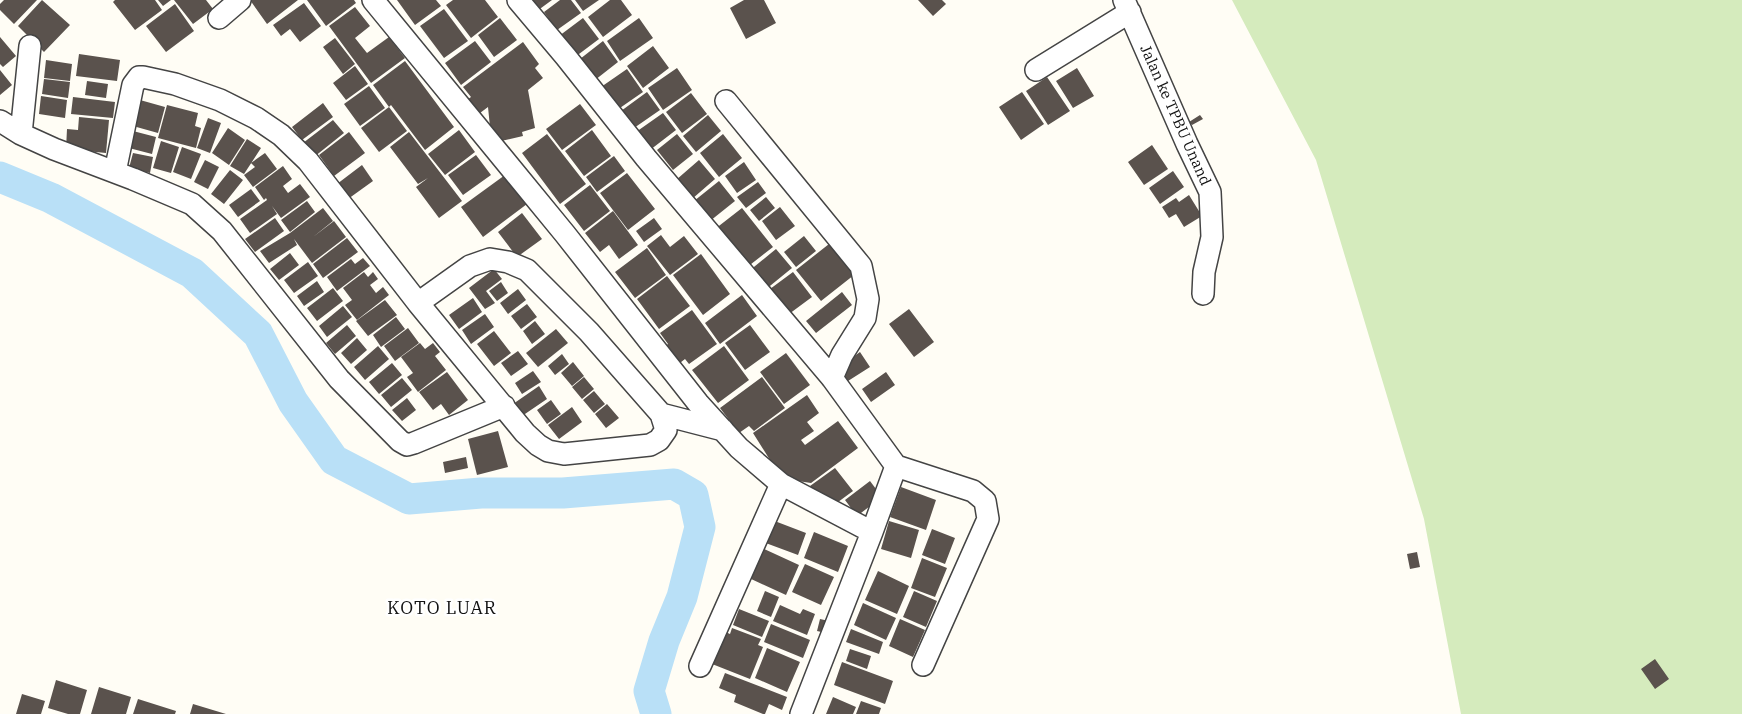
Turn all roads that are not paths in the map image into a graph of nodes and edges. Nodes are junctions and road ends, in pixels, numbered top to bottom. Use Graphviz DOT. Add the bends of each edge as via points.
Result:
graph roads {
  1 [pos="240,0"];
  2 [pos="373,0"];
  3 [pos="518,0"];
  4 [pos="1127,6"];
  5 [pos="219,18"];
  6 [pos="30,46"];
  7 [pos="1036,70"];
  8 [pos="726,101"];
  9 [pos="0,121"];
  10 [pos="21,134"];
  11 [pos="115,172"];
  12 [pos="1203,294"];
  13 [pos="418,303"];
  14 [pos="832,378"];
  15 [pos="504,406"];
  16 [pos="661,414"];
  17 [pos="723,430"];
  18 [pos="896,466"];
  19 [pos="781,484"];
  20 [pos="872,532"];
  21 [pos="922,665"];
  22 [pos="700,666"];
  23 [pos="801,714"];
  1 -- 5 [label="street"];
  2 -- 17 [label="street"];
  3 -- 14 [label="street"];
  4 -- 7 [label="street"];
  4 -- 12 [label="street, Jalan ke TPBU Unand" via="1210,192 1212,237"];
  6 -- 10 [label="street"];
  8 -- 14 [label="street" via="861,266 868,299 865,318"];
  9 -- 10 [label="street"];
  10 -- 11 [label="street"];
  11 -- 13 [label="street" via="133,85 139,77 175,84 220,100 281,135 308,161"];
  11 -- 15 [label="street" via="192,204 202,212 222,231 339,378 400,441 407,445 414,443"];
  13 -- 15 [label="street"];
  13 -- 16 [label="street" via="470,266 490,260 508,262 527,270 589,332"];
  14 -- 18 [label="street"];
  15 -- 16 [label="street" via="538,445 564,454 650,445 659,440 666,430"];
  16 -- 17 [label="street"];
  17 -- 19 [label="street"];
  18 -- 20 [label="street"];
  18 -- 21 [label="street" via="973,491 985,502 988,519"];
  19 -- 20 [label="street"];
  19 -- 22 [label="street"];
  20 -- 23 [label="street"];
}
